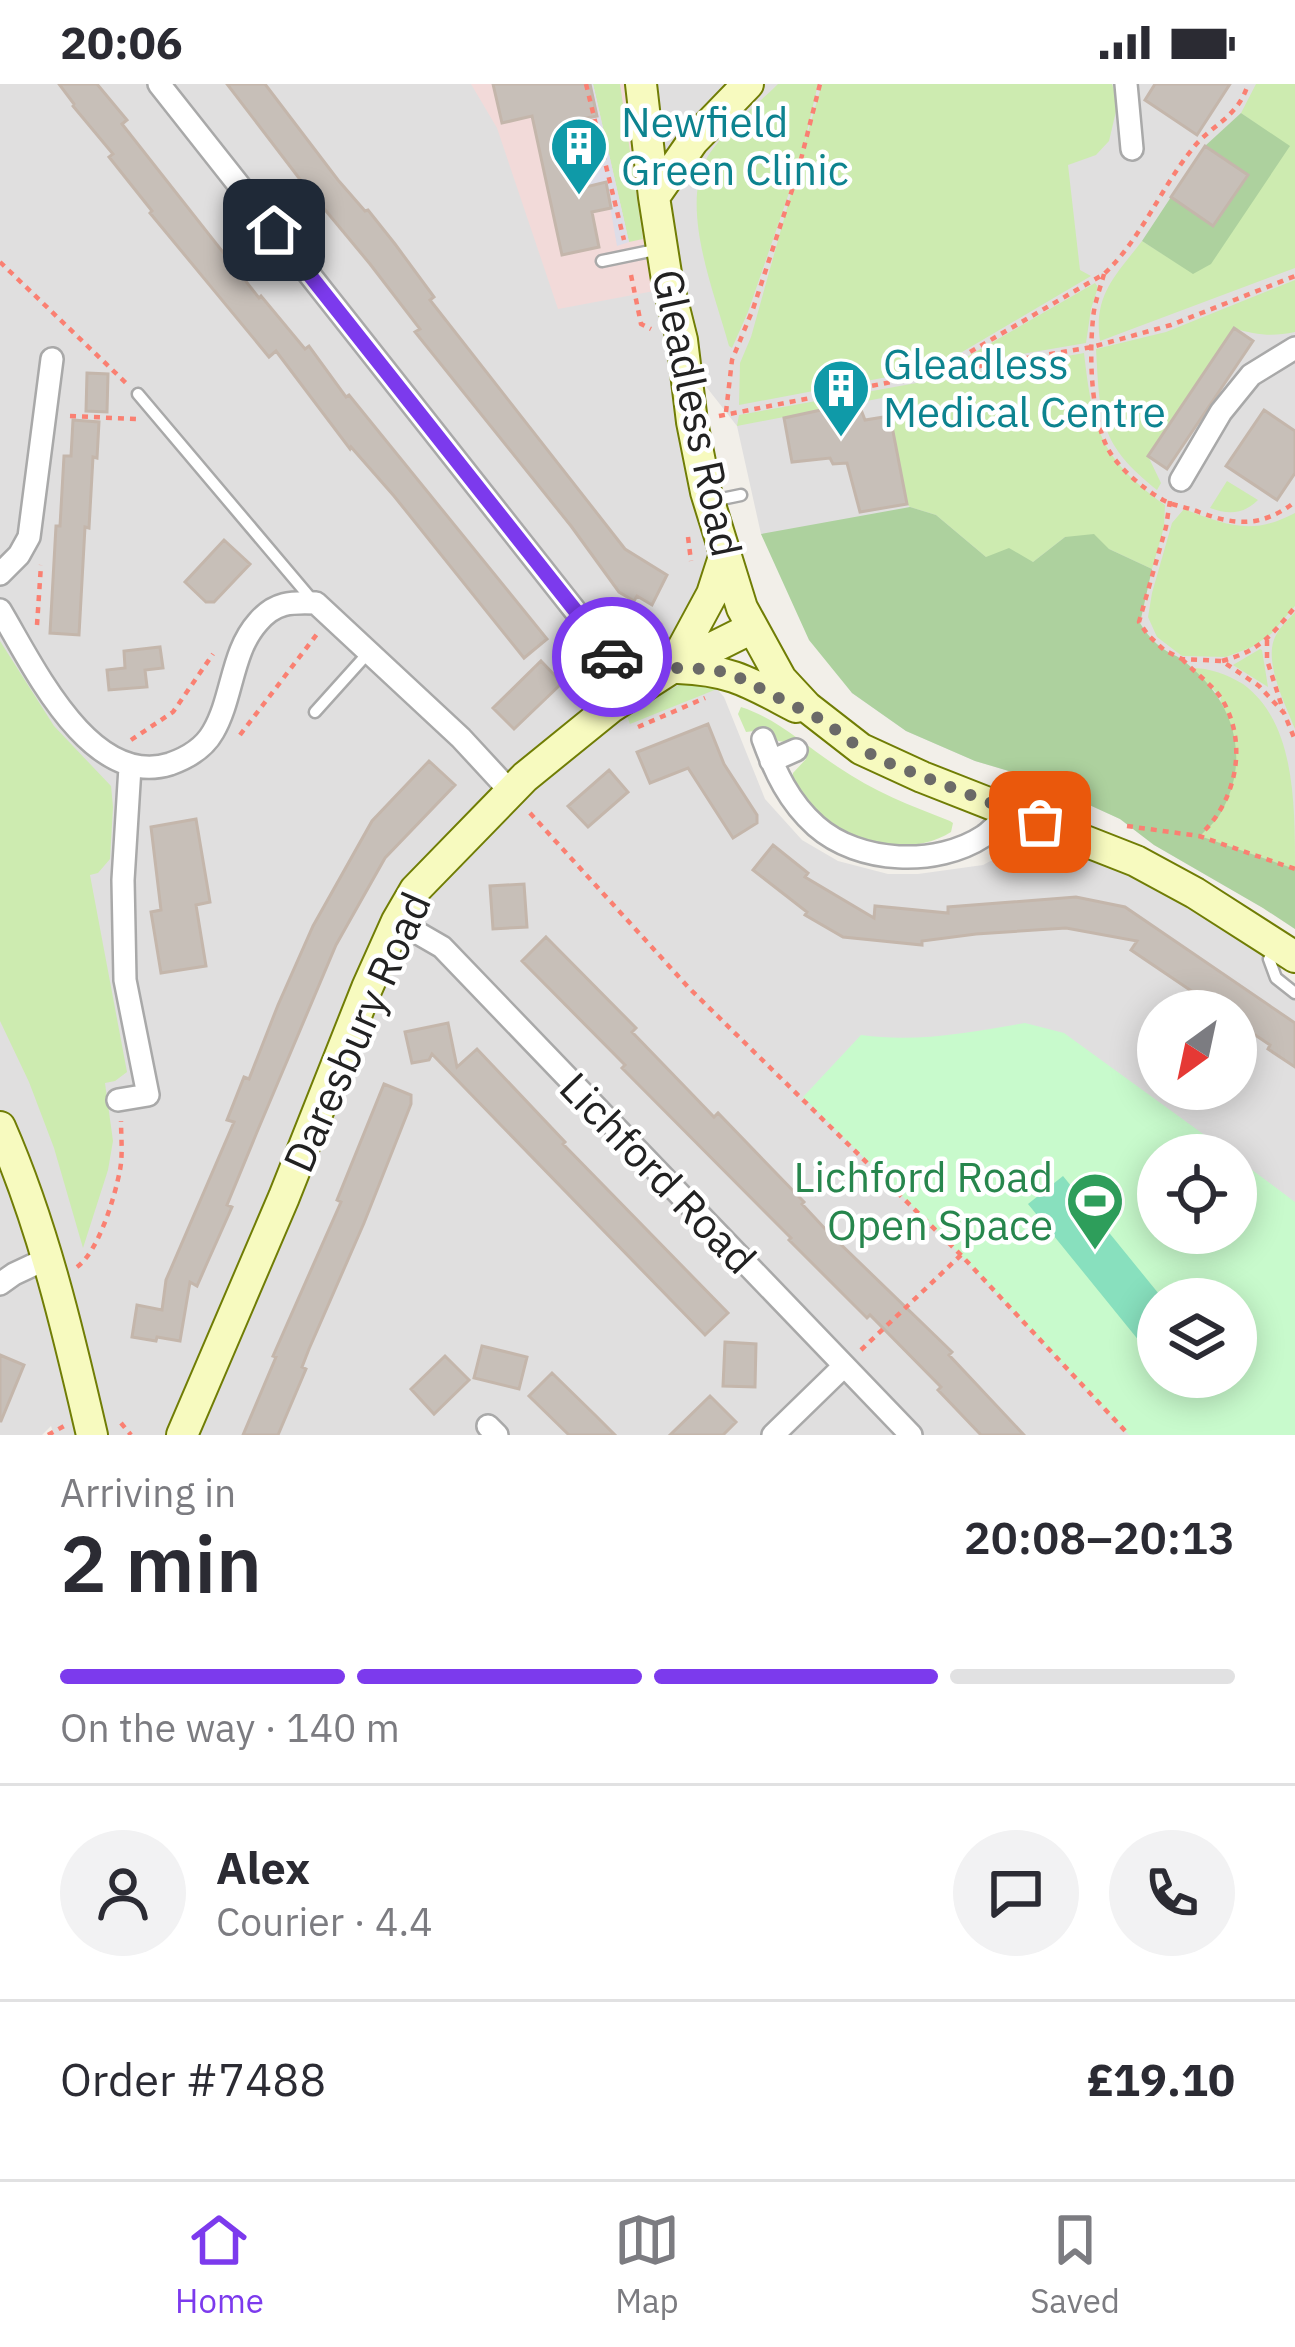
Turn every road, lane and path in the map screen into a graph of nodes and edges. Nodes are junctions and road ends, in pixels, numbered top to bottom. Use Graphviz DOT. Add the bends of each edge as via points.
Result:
graph roads {
  1 [pos="159,84"];
  2 [pos="586,84"];
  3 [pos="641,84"];
  4 [pos="748,84"];
  5 [pos="820,84"];
  6 [pos="1126,84"];
  7 [pos="1248,84"];
  8 [pos="1132,149"];
  9 [pos="654,197"];
  10 [pos="663,248"];
  11 [pos="627,255"];
  12 [pos="602,261"];
  13 [pos="0,262"];
  14 [pos="1104,274"];
  15 [pos="1295,276"];
  16 [pos="683,344"];
  17 [pos="1092,347"];
  18 [pos="1295,347"];
  19 [pos="52,359"];
  20 [pos="932,374"];
  21 [pos="139,394"];
  22 [pos="45,415"];
  23 [pos="726,415"];
  24 [pos="160,420"];
  25 [pos="692,422"];
  26 [pos="1181,480"];
  27 [pos="741,495"];
  28 [pos="709,501"];
  29 [pos="1295,502"];
  30 [pos="1168,503"];
  31 [pos="688,533"];
  32 [pos="724,556"];
  33 [pos="0,574"];
  34 [pos="693,574"];
  35 [pos="316,603"];
  36 [pos="1295,607"];
  37 [pos="0,610"];
  38 [pos="671,613"];
  39 [pos="752,628"];
  40 [pos="1268,640"];
  41 [pos="218,646"];
  42 [pos="370,652"];
  43 [pos="638,653"];
  44 [pos="1182,659"];
  45 [pos="1222,662"];
  46 [pos="673,668"];
  47 [pos="637,689"];
  48 [pos="315,712"];
  49 [pos="1284,713"];
  50 [pos="824,721"];
  51 [pos="1295,740"];
  52 [pos="796,750"];
  53 [pos="109,755"];
  54 [pos="130,767"];
  55 [pos="511,791"];
  56 [pos="1011,810"];
  57 [pos="1112,823"];
  58 [pos="1199,836"];
  59 [pos="1295,869"];
  60 [pos="397,920"];
  61 [pos="1286,951"];
  62 [pos="1295,993"];
  63 [pos="118,1100"];
  64 [pos="0,1126"];
  65 [pos="962,1255"];
  66 [pos="50,1272"];
  67 [pos="0,1284"];
  68 [pos="844,1366"];
  69 [pos="186,1432"];
  70 [pos="92,1435"];
  71 [pos="773,1435"];
  72 [pos="911,1435"];
  73 [pos="1130,1435"];
  1 -- 47 [label="street"];
  2 -- 11 [label="path"];
  3 -- 9 [label="street, Gleadless Road"];
  4 -- 9 [label="street"];
  5 -- 23 [label="path" via="732,360"];
  6 -- 8 [label="street"];
  7 -- 14 [label="path"];
  9 -- 10 [label="street, Gleadless Road"];
  10 -- 11 [label="lane"];
  10 -- 16 [label="street, Gleadless Road"];
  11 -- 12 [label="lane"];
  11 -- 16 [label="path" via="641,324"];
  13 -- 21 [label="path"];
  14 -- 17 [label="path"];
  14 -- 20 [label="path"];
  15 -- 17 [label="path"];
  16 -- 25 [label="street, Gleadless Road"];
  17 -- 20 [label="path"];
  17 -- 30 [label="path" via="1095,405 1109,451"];
  18 -- 26 [label="street" via="1251,375"];
  19 -- 22 [label="street"];
  20 -- 23 [label="path"];
  21 -- 24 [label="lane"];
  22 -- 24 [label="path"];
  22 -- 33 [label="street" via="29,537"];
  23 -- 25 [label="path"];
  24 -- 35 [label="lane"];
  25 -- 28 [label="street, Gleadless Road"];
  26 -- 30 [label="path"];
  27 -- 28 [label="lane"];
  28 -- 32 [label="street, Gleadless Road"];
  29 -- 30 [label="path" via="1245,524"];
  30 -- 44 [label="path" via="1139,622"];
  31 -- 34 [label="path"];
  32 -- 39 [label="street, Gleadless Road"];
  32 -- 46 [label="street"];
  35 -- 42 [label="street"];
  35 -- 54 [label="street" via="288,602 259,620 222,716 189,757"];
  36 -- 40 [label="path"];
  37 -- 53 [label="street" via="82,735"];
  38 -- 43 [label="path"];
  39 -- 46 [label="street, Daresbury Road"];
  39 -- 50 [label="street, Gleadless Road" via="781,679"];
  40 -- 45 [label="path"];
  40 -- 49 [label="path"];
  41 -- 53 [label="path" via="173,712"];
  42 -- 48 [label="lane"];
  42 -- 55 [label="street"];
  44 -- 45 [label="path"];
  44 -- 58 [label="path" via="1221,697 1237,749 1218,818"];
  45 -- 49 [label="path"];
  46 -- 47 [label="street, Daresbury Road"];
  46 -- 50 [label="street" via="734,675"];
  47 -- 55 [label="street, Daresbury Road"];
  49 -- 51 [label="path"];
  50 -- 56 [label="street, Gleadless Road" via="886,762"];
  52 -- 56 [label="street" via="767,750 781,784 846,845 889,856 951,852"];
  53 -- 54 [label="street"];
  54 -- 63 [label="street" via="124,980 148,1095"];
  55 -- 60 [label="street, Daresbury Road" via="427,875"];
  55 -- 65 [label="path" via="689,988"];
  56 -- 61 [label="street, Gleadless Road" via="1136,861"];
  57 -- 58 [label="path"];
  58 -- 59 [label="path"];
  60 -- 68 [label="street, Lichford Road" via="442,947"];
  60 -- 69 [label="street, Daresbury Road"];
  61 -- 62 [label="lane" via="1269,959"];
  63 -- 66 [label="path" via="121,1166 107,1215 86,1260"];
  64 -- 66 [label="street"];
  65 -- 68 [label="path"];
  65 -- 73 [label="path"];
  66 -- 67 [label="street" via="14,1274"];
  66 -- 70 [label="street"];
  68 -- 71 [label="street"];
  68 -- 72 [label="street, Lichford Road"];
}
